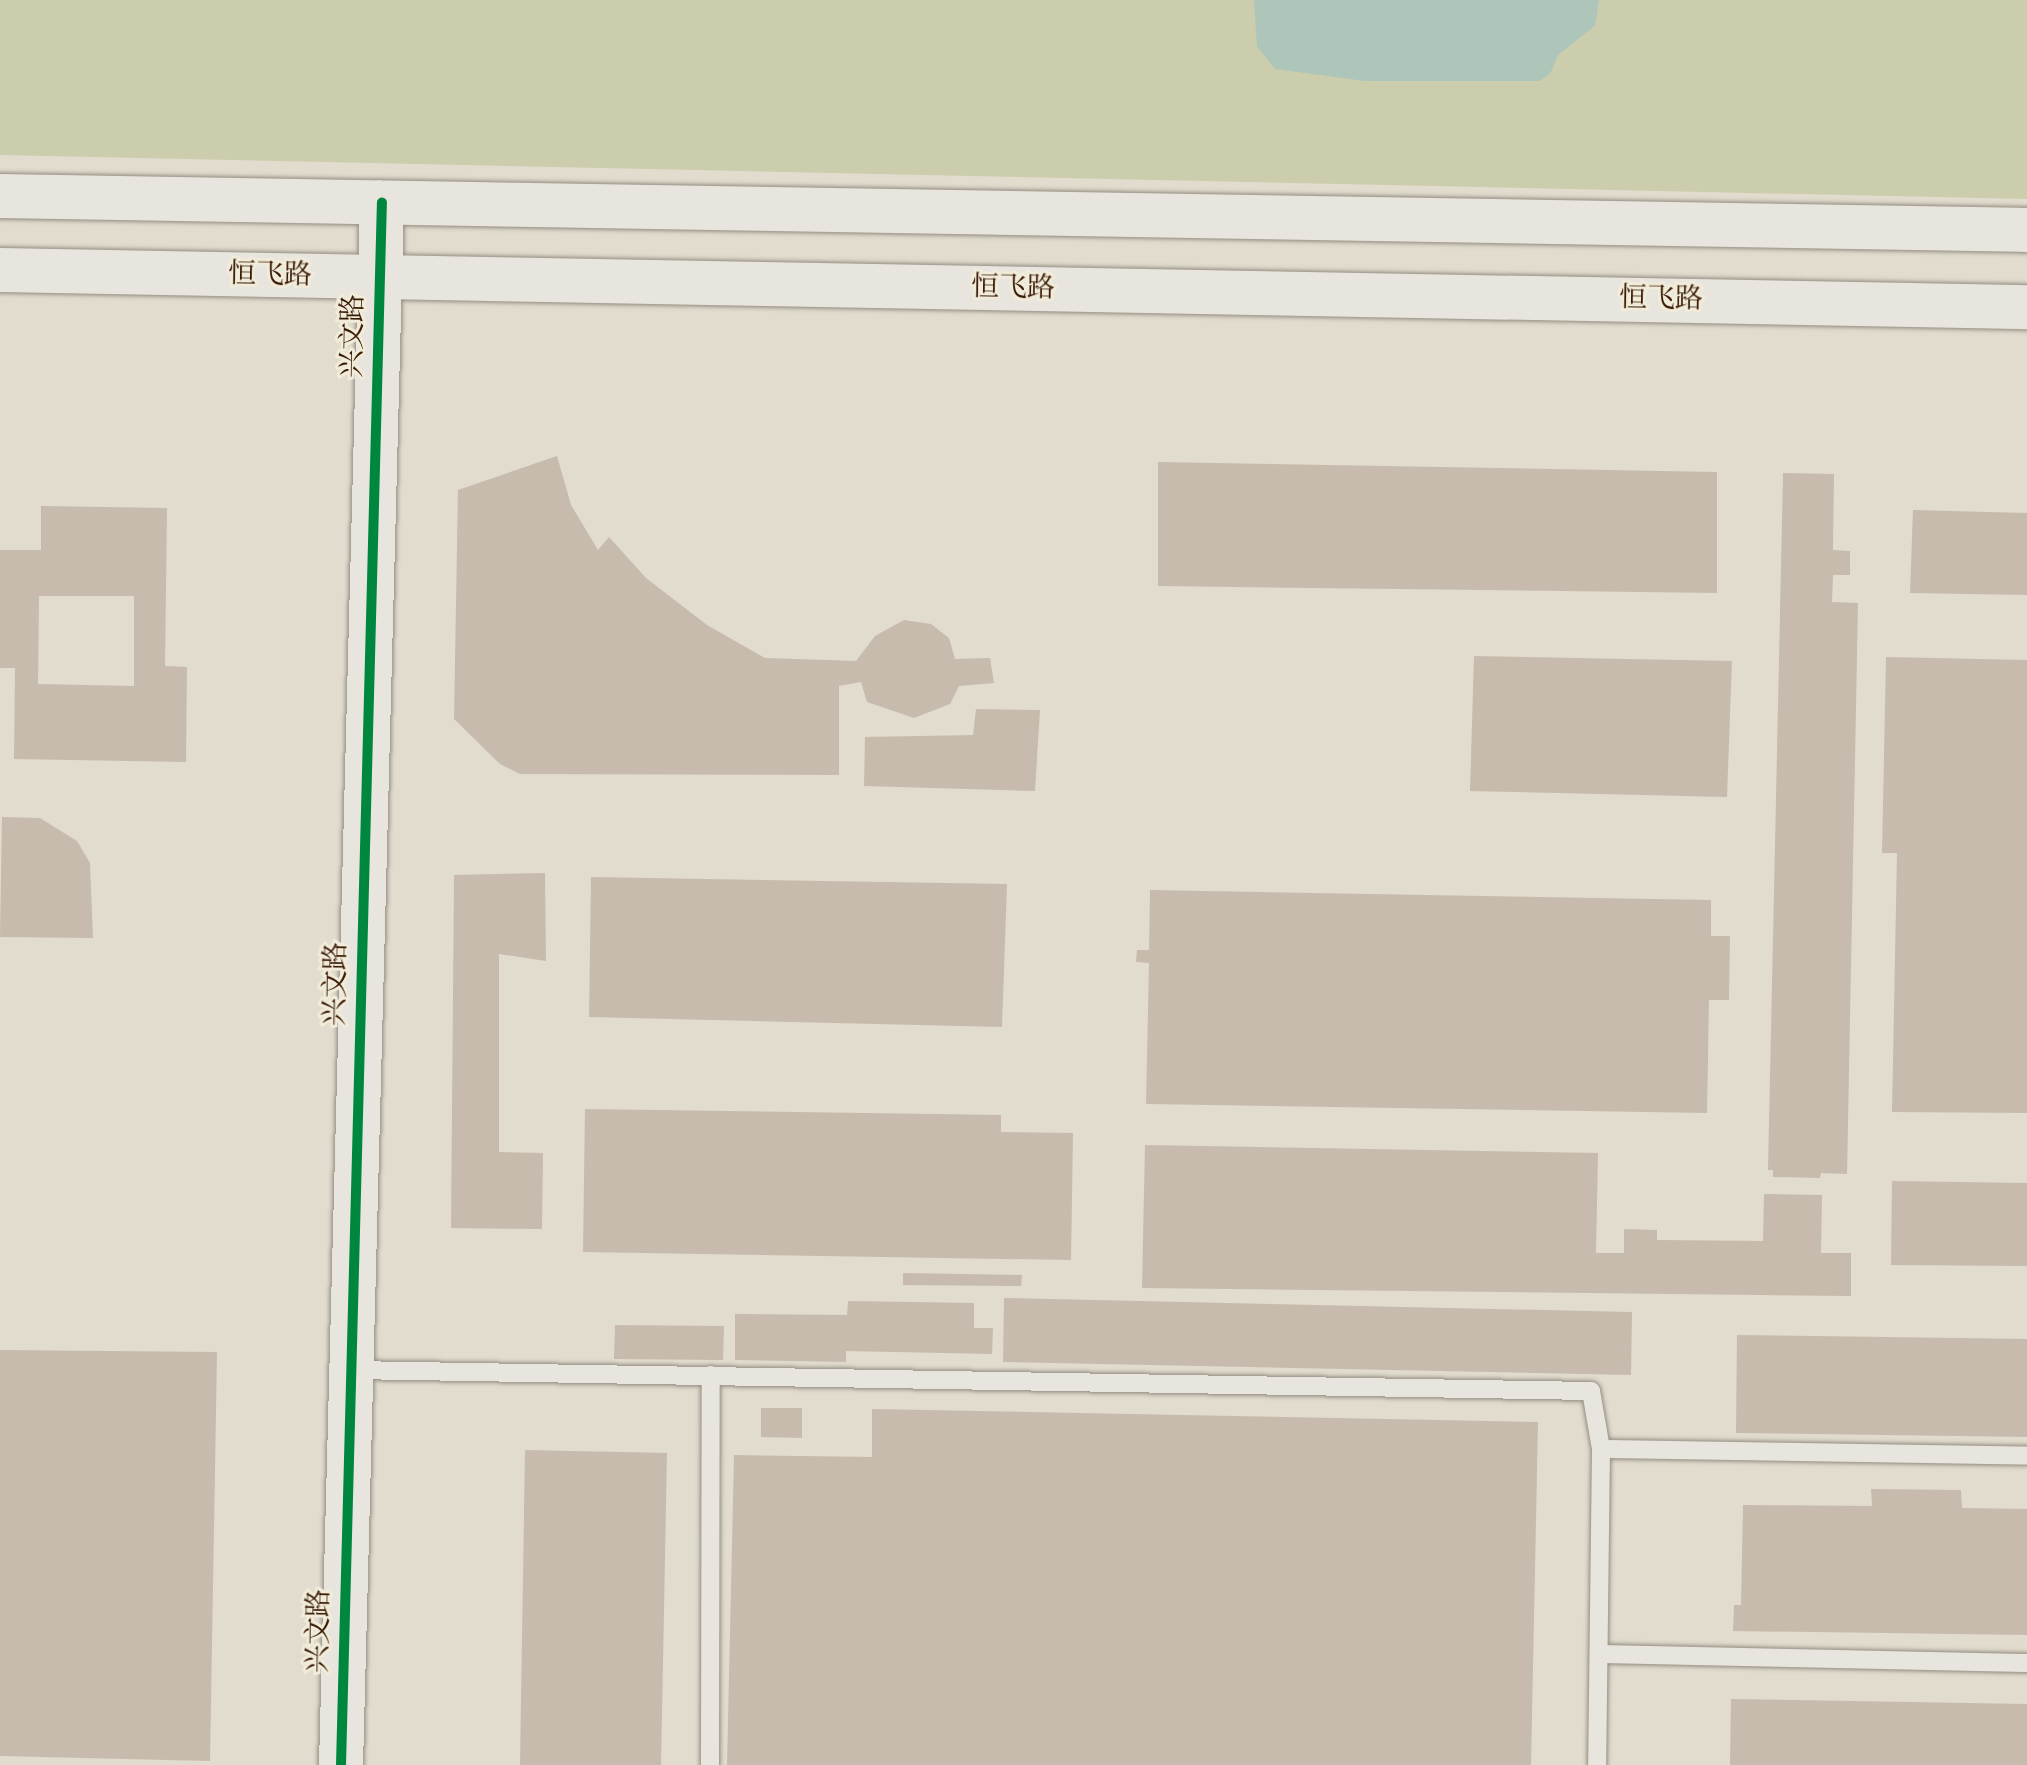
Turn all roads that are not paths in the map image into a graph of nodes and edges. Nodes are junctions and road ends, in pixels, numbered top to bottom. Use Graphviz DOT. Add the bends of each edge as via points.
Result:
graph roads {
  1 [pos="0,196"];
  2 [pos="382,203"];
  3 [pos="2027,230"];
  4 [pos="0,270"];
  5 [pos="379,278"];
  6 [pos="2027,307"];
  7 [pos="351,1370"];
  8 [pos="711,1375"];
  9 [pos="1601,1449"];
  10 [pos="2027,1456"];
  11 [pos="1599,1654"];
  12 [pos="2027,1663"];
  13 [pos="341,1765"];
  14 [pos="710,1765"];
  15 [pos="1597,1765"];
  1 -- 2 [label="main road"];
  2 -- 3 [label="main road"];
  2 -- 5 [label="main road, 兴文路"];
  4 -- 5 [label="main road, 恒飞路"];
  5 -- 6 [label="main road, 恒飞路"];
  5 -- 7 [label="main road, 兴文路"];
  7 -- 8 [label="lane"];
  7 -- 13 [label="main road, 兴文路"];
  8 -- 9 [label="lane" via="1591,1391"];
  8 -- 14 [label="lane"];
  9 -- 10 [label="lane"];
  9 -- 11 [label="lane"];
  11 -- 12 [label="lane"];
  11 -- 15 [label="lane"];
}
